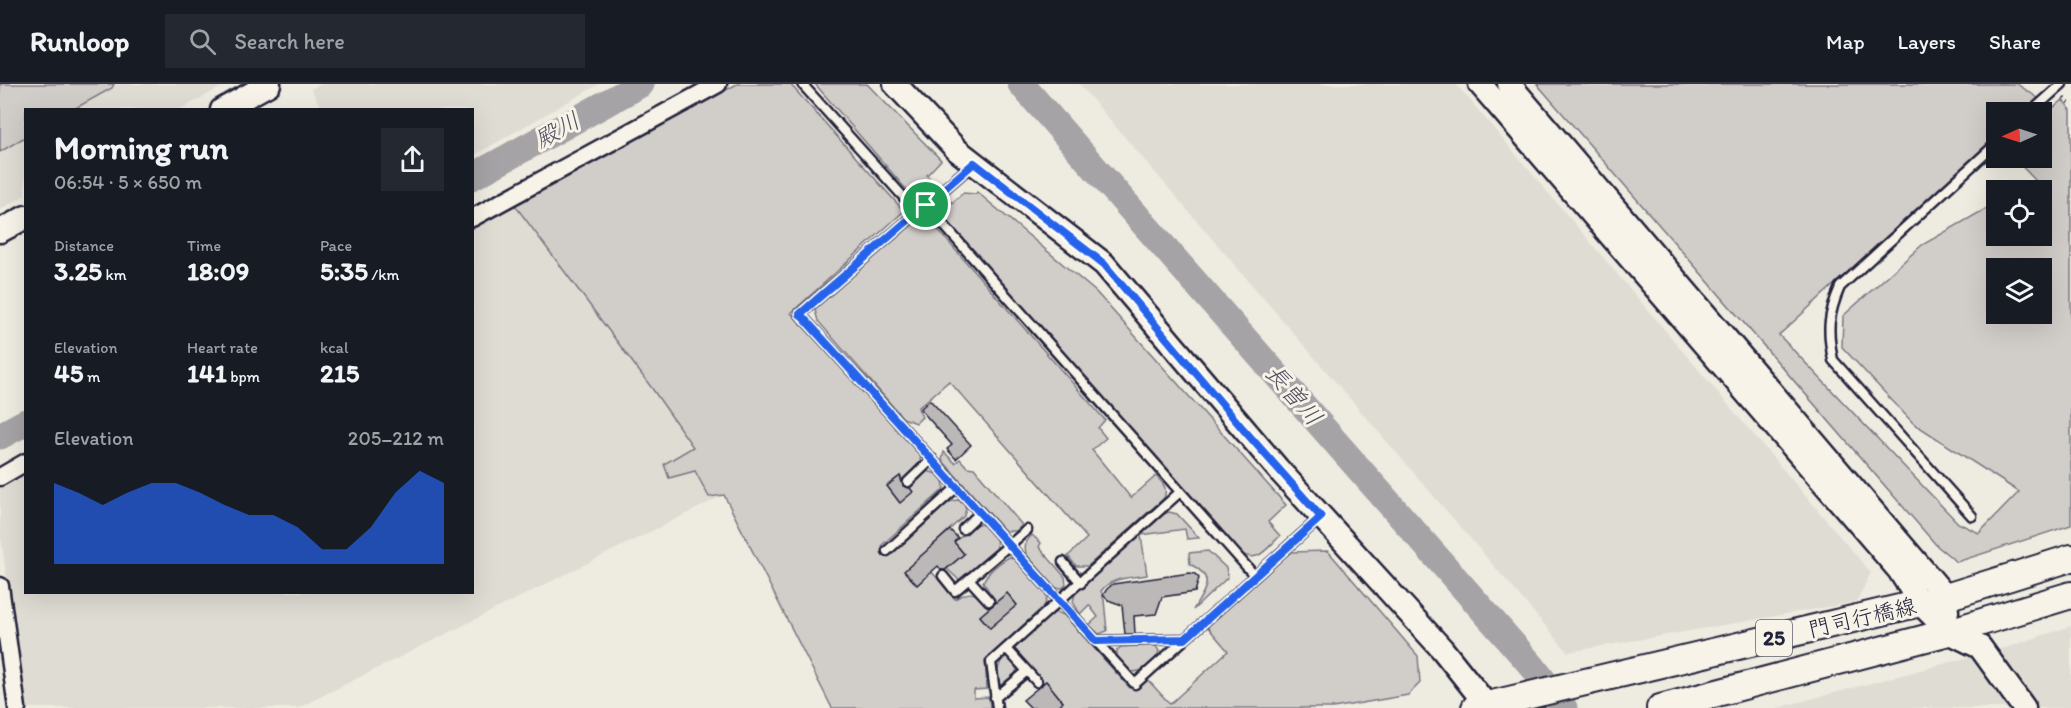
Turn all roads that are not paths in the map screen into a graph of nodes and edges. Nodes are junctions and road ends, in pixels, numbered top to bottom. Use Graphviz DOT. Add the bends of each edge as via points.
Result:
graph roads {
  1 [pos="269,84"];
  2 [pos="718,84"];
  3 [pos="802,84"];
  4 [pos="895,84"];
  5 [pos="1480,84"];
  6 [pos="1509,84"];
  7 [pos="2062,84"];
  8 [pos="2042,102"];
  9 [pos="226,108"];
  10 [pos="1986,153"];
  11 [pos="974,163"];
  12 [pos="926,205"];
  13 [pos="917,212"];
  14 [pos="474,217"];
  15 [pos="24,218"];
  16 [pos="0,231"];
  17 [pos="932,459"];
  18 [pos="24,463"];
  19 [pos="0,477"];
  20 [pos="908,482"];
  21 [pos="957,487"];
  22 [pos="1180,492"];
  23 [pos="981,513"];
  24 [pos="1972,516"];
  25 [pos="1321,517"];
  26 [pos="963,529"];
  27 [pos="1028,530"];
  28 [pos="1010,545"];
  29 [pos="887,551"];
  30 [pos="2071,558"];
  31 [pos="1064,562"];
  32 [pos="943,576"];
  33 [pos="1255,576"];
  34 [pos="969,579"];
  35 [pos="1081,583"];
  36 [pos="0,586"];
  37 [pos="2071,595"];
  38 [pos="1946,597"];
  39 [pos="989,601"];
  40 [pos="1060,602"];
  41 [pos="1920,603"];
  42 [pos="1949,633"];
  43 [pos="1185,639"];
  44 [pos="1096,641"];
  45 [pos="1007,648"];
  46 [pos="1027,671"];
  47 [pos="1037,682"];
  48 [pos="995,698"];
  49 [pos="1484,707"];
  50 [pos="16,708"];
  51 [pos="997,708"];
  52 [pos="1660,708"];
  53 [pos="2024,708"];
  1 -- 9 [label="street"];
  2 -- 14 [label="street"];
  3 -- 13 [label="lane"];
  4 -- 11 [label="street"];
  5 -- 41 [label="street" via="1899,570"];
  6 -- 38 [label="street"];
  7 -- 8 [label="lane"];
  10 -- 24 [label="lane" via="1840,287 1831,309 1829,338 1833,360"];
  11 -- 12 [label="lane"];
  11 -- 25 [label="street" via="1104,264"];
  12 -- 13 [label="lane"];
  12 -- 22 [label="lane"];
  13 -- 17 [label="lane" via="800,314"];
  15 -- 16 [label="street"];
  17 -- 20 [label="lane"];
  17 -- 21 [label="lane"];
  18 -- 19 [label="street"];
  21 -- 23 [label="lane"];
  21 -- 29 [label="lane"];
  22 -- 33 [label="lane"];
  22 -- 35 [label="lane"];
  23 -- 26 [label="lane"];
  23 -- 28 [label="lane"];
  25 -- 33 [label="lane"];
  25 -- 49 [label="street" via="1442,650"];
  27 -- 28 [label="lane"];
  28 -- 34 [label="lane"];
  28 -- 40 [label="lane"];
  30 -- 38 [label="main road, 門司行橋線 / 25"];
  31 -- 35 [label="lane"];
  32 -- 34 [label="lane" via="955,591"];
  33 -- 43 [label="lane"];
  34 -- 39 [label="lane"];
  35 -- 40 [label="lane"];
  36 -- 50 [label="street"];
  37 -- 42 [label="main road, 門司行橋線 / 25"];
  38 -- 41 [label="main road, 門司行橋線 / 25"];
  38 -- 42 [label="street"];
  40 -- 44 [label="lane"];
  40 -- 45 [label="lane"];
  41 -- 42 [label="street"];
  41 -- 49 [label="main road, 門司行橋線 / 25"];
  42 -- 52 [label="main road, 門司行橋線 / 25"];
  42 -- 53 [label="street" via="1980,647"];
  43 -- 44 [label="lane"];
  43 -- 44 [label="lane" via="1135,684"];
  45 -- 46 [label="lane"];
  45 -- 48 [label="lane" via="991,662"];
  46 -- 47 [label="lane"];
  46 -- 48 [label="lane"];
  48 -- 51 [label="lane"];
}
